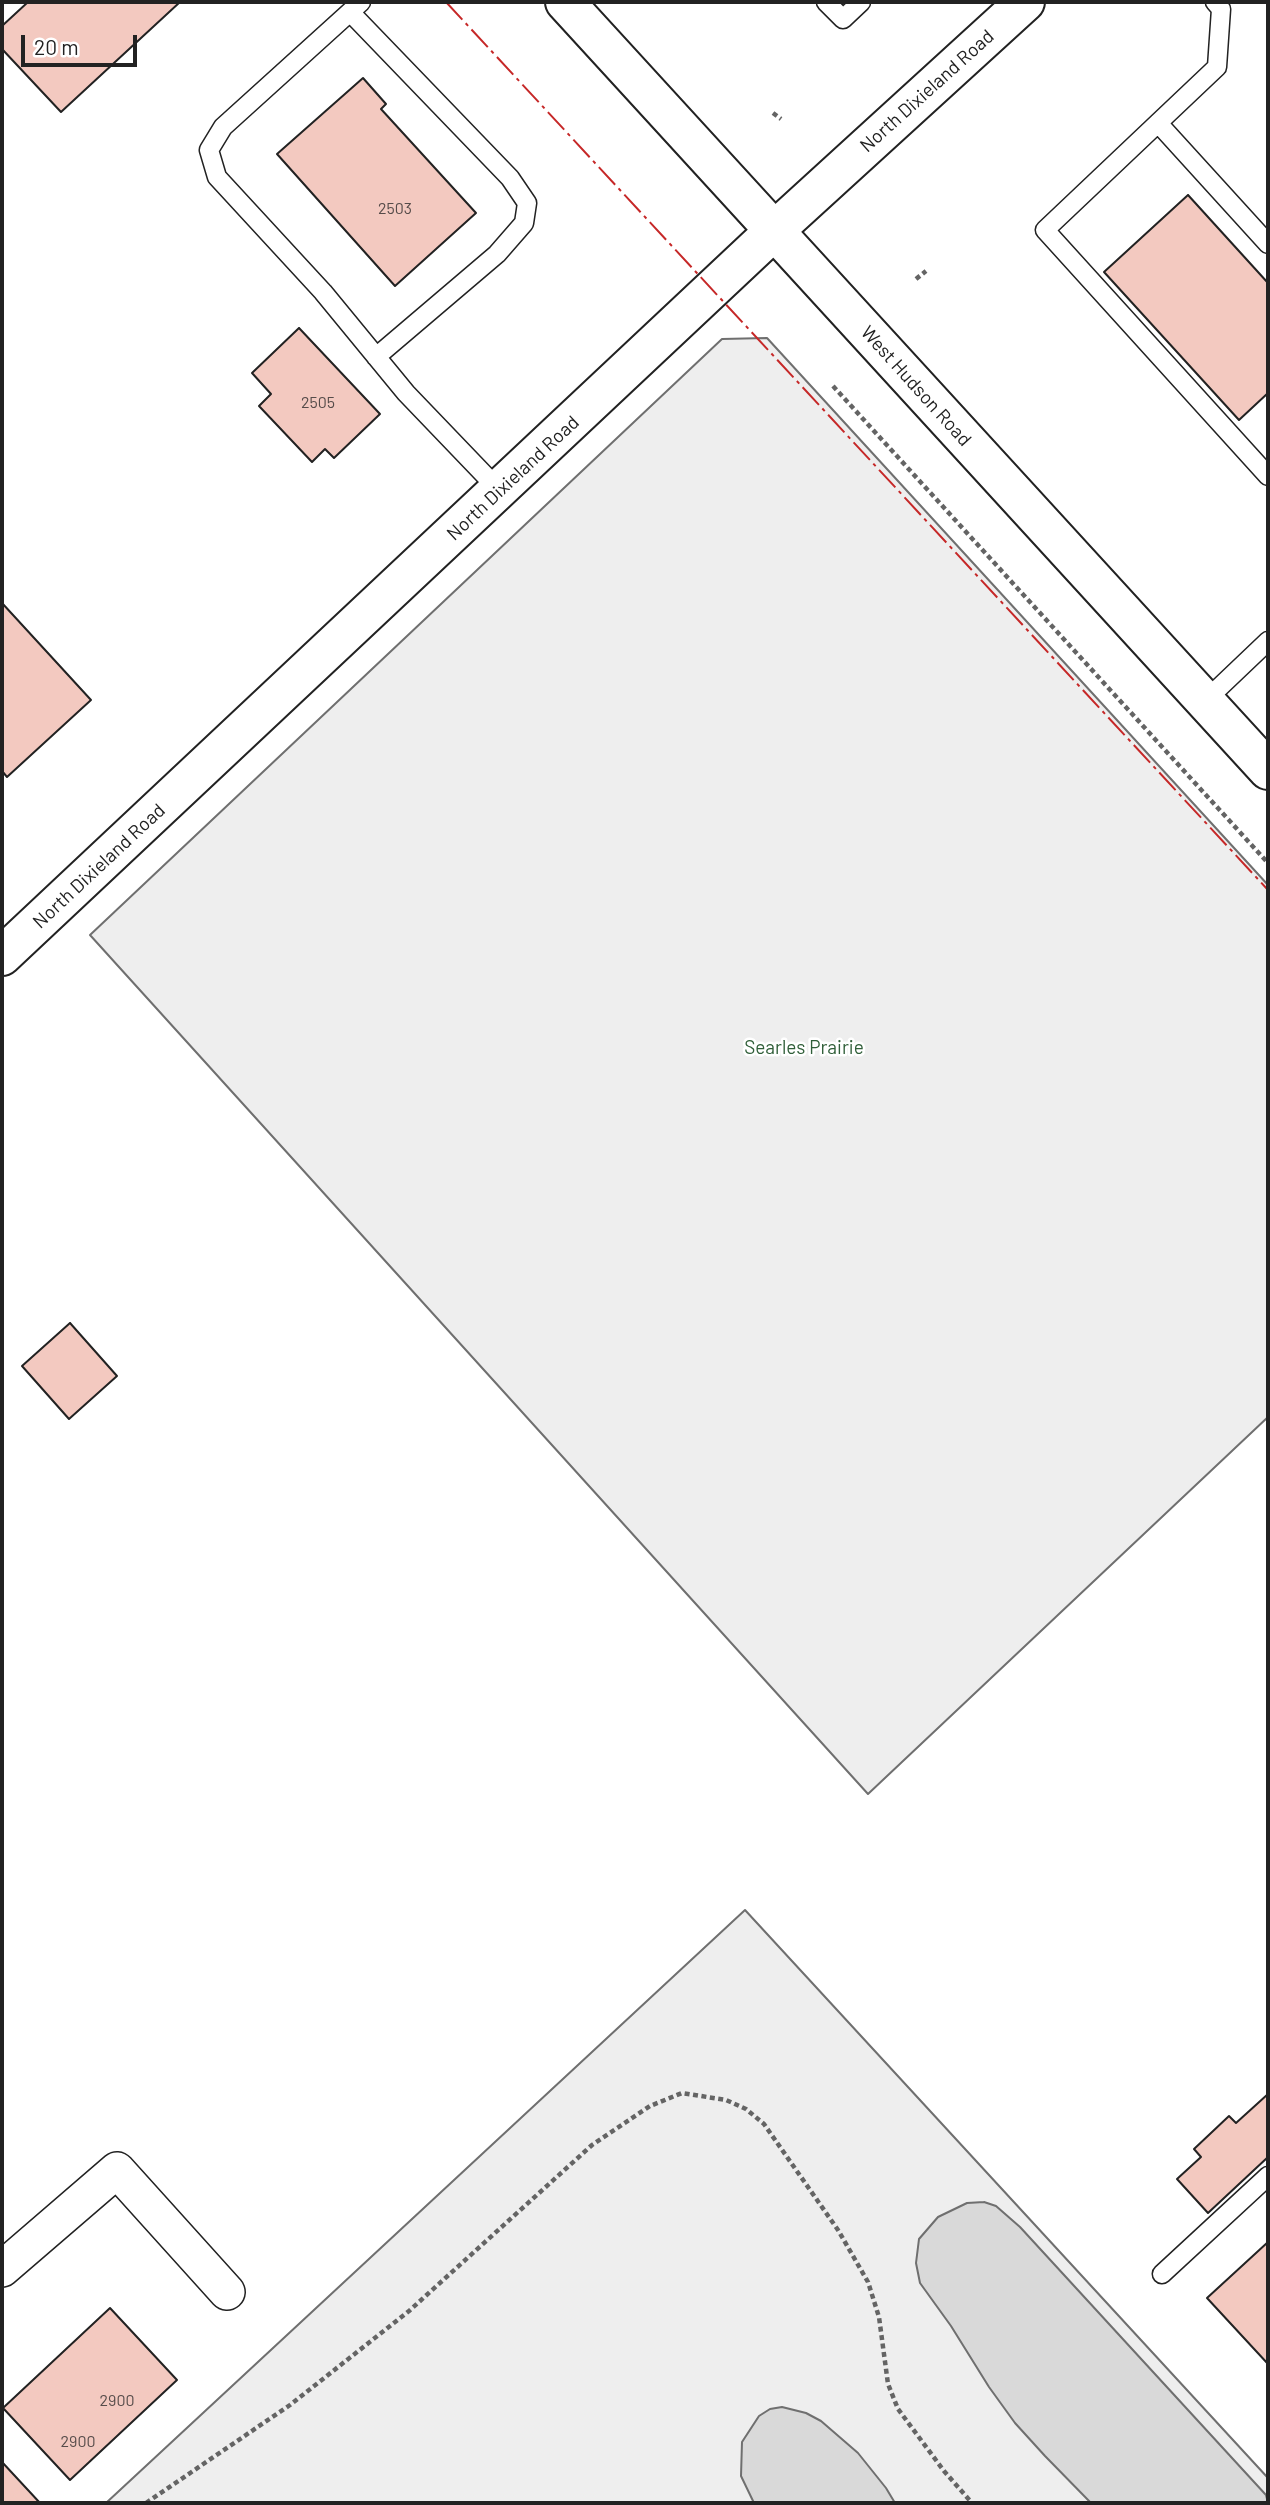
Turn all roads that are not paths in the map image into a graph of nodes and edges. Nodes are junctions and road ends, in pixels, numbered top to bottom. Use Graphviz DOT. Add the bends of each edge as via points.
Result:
graph roads {
  1 [pos="565,2"];
  2 [pos="827,2"];
  3 [pos="861,2"];
  4 [pos="1025,2"];
  5 [pos="1215,2"];
  6 [pos="356,7"];
  7 [pos="1158,123"];
  8 [pos="774,231"];
  9 [pos="1268,244"];
  10 [pos="376,357"];
  11 [pos="1268,476"];
  12 [pos="500,491"];
  13 [pos="1268,641"];
  14 [pos="1205,701"];
  15 [pos="1268,770"];
  16 [pos="2,956"];
  17 [pos="1268,2176"];
  18 [pos="2,2269"];
  19 [pos="1162,2274"];
  20 [pos="228,2292"];
  1 -- 8 [label="main road, West Hudson Road"];
  2 -- 3 [label="lane" via="843,19"];
  4 -- 8 [label="main road, North Dixieland Road"];
  5 -- 7 [label="lane" via="1222,9 1217,67"];
  6 -- 10 [label="lane" via="223,127 209,150 217,177"];
  6 -- 10 [label="lane" via="510,178 527,203 524,223 496,254"];
  7 -- 9 [label="lane"];
  7 -- 11 [label="lane" via="1045,230"];
  8 -- 12 [label="main road, North Dixieland Road"];
  8 -- 14 [label="main road, West Hudson Road"];
  10 -- 12 [label="lane"];
  12 -- 16 [label="main road, North Dixieland Road"];
  13 -- 14 [label="lane"];
  14 -- 15 [label="main road, West Hudson Road"];
  17 -- 19 [label="lane"];
  18 -- 20 [label="street" via="117,2170"];
}
